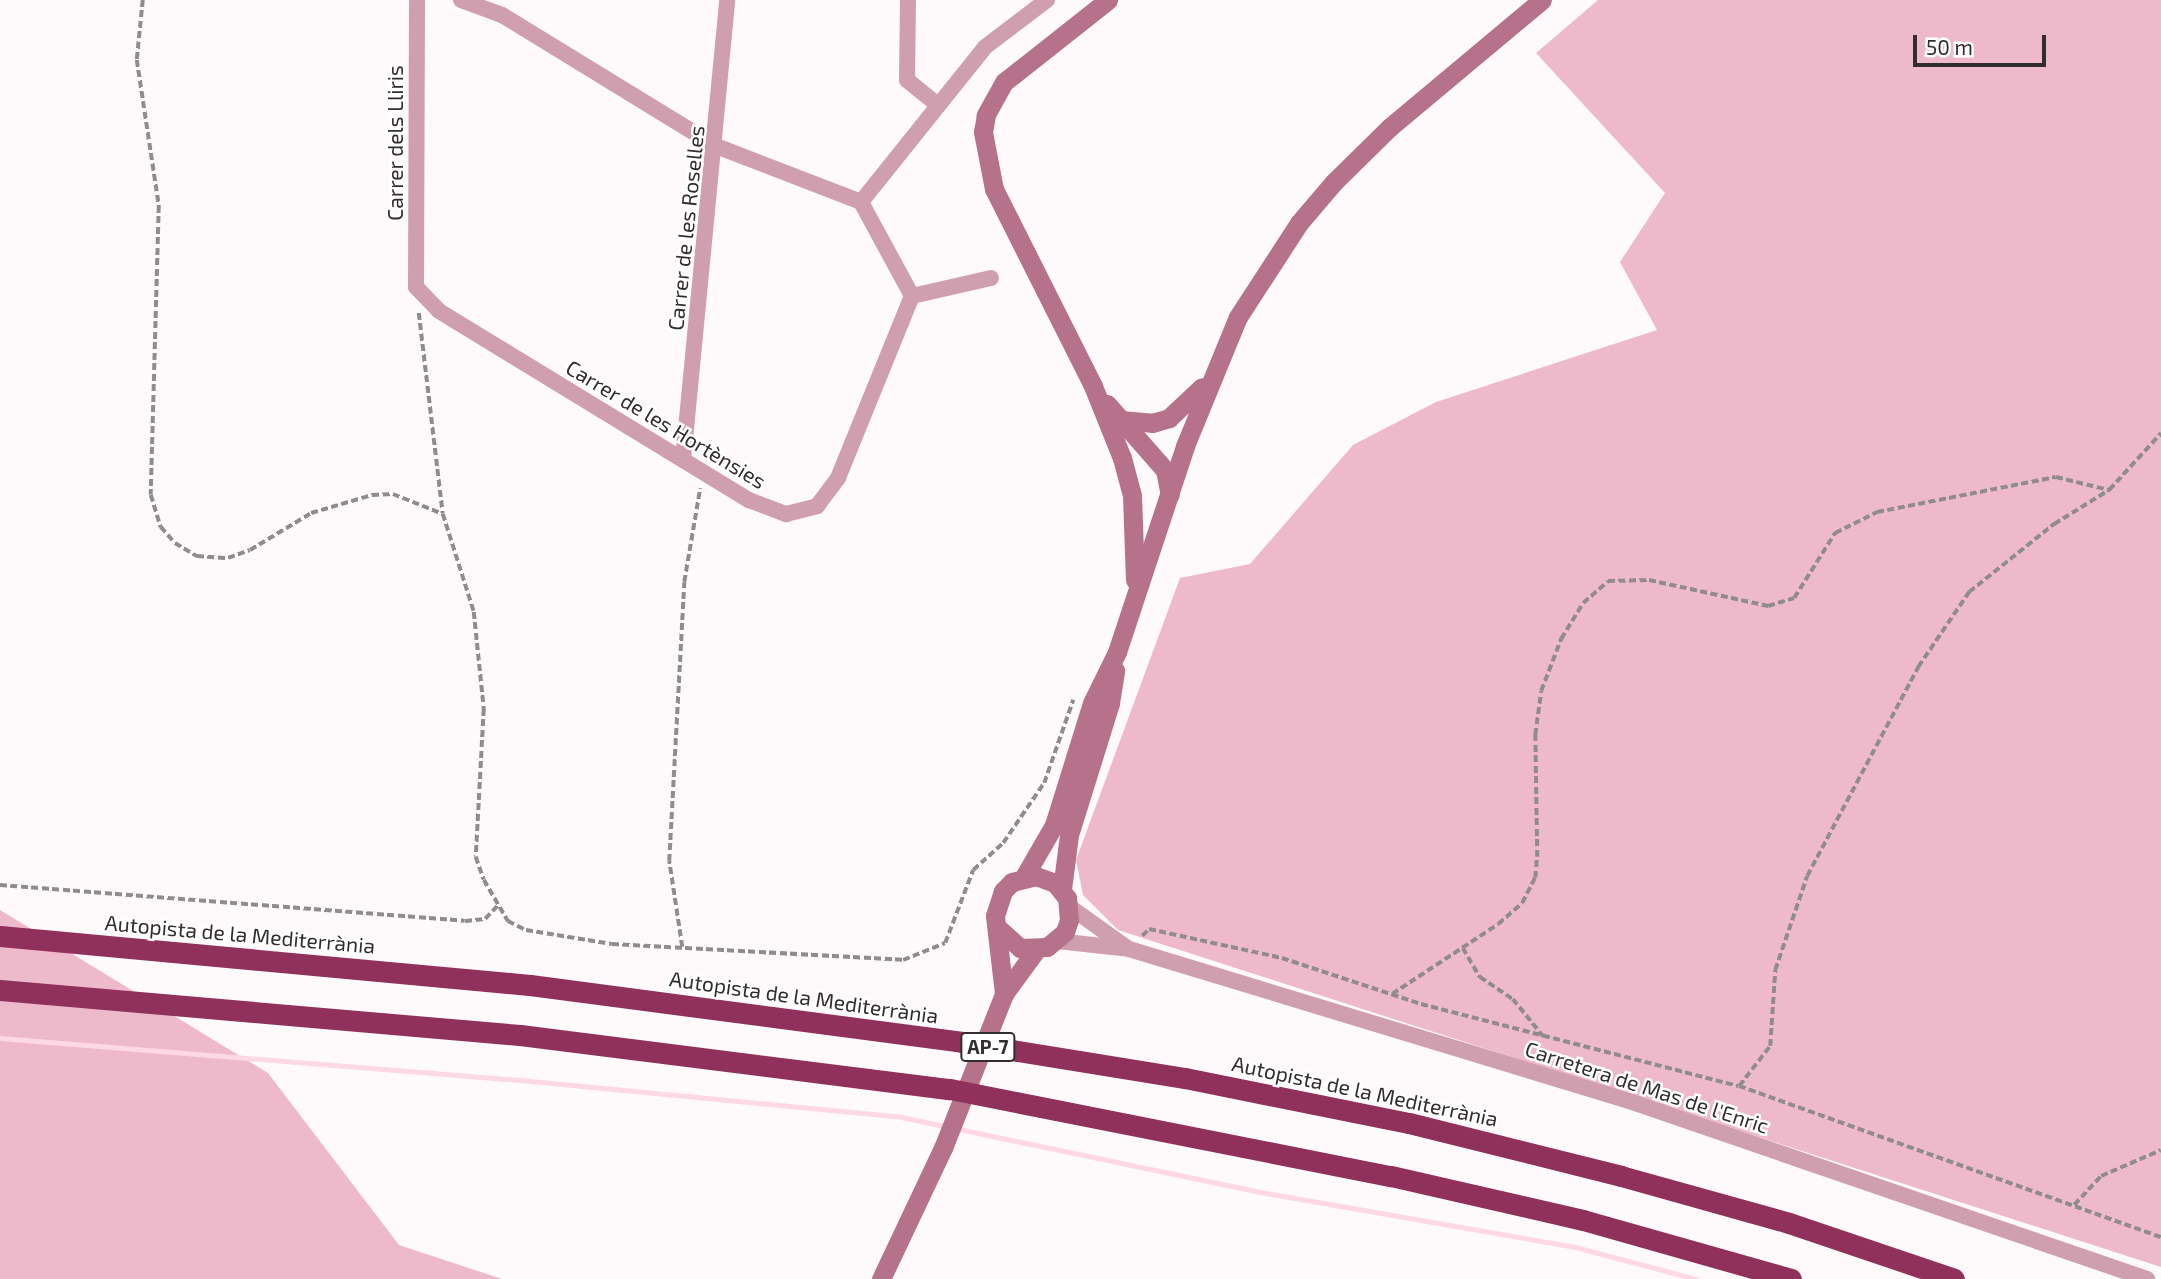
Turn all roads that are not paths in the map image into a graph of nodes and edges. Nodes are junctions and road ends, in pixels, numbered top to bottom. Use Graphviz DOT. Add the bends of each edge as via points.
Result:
graph roads {
  1 [pos="417,0"];
  2 [pos="461,0"];
  3 [pos="727,0"];
  4 [pos="908,0"];
  5 [pos="1048,0"];
  6 [pos="1108,0"];
  7 [pos="1542,0"];
  8 [pos="938,105"];
  9 [pos="716,146"];
  10 [pos="861,202"];
  11 [pos="991,278"];
  12 [pos="416,287"];
  13 [pos="912,296"];
  14 [pos="1211,376"];
  15 [pos="1093,386"];
  16 [pos="1120,420"];
  17 [pos="683,460"];
  18 [pos="1170,496"];
  19 [pos="1135,596"];
  20 [pos="1118,652"];
  21 [pos="1024,877"];
  22 [pos="1062,889"];
  23 [pos="1070,907"];
  24 [pos="999,929"];
  25 [pos="0,936"];
  26 [pos="1057,941"];
  27 [pos="1129,949"];
  28 [pos="1036,950"];
  29 [pos="0,990"];
  30 [pos="1001,1003"];
  31 [pos="881,1279"];
  32 [pos="1791,1279"];
  33 [pos="1954,1279"];
  34 [pos="2147,1279"];
  1 -- 12 [label="street, Carrer dels Lliris"];
  2 -- 9 [label="street" via="502,15"];
  3 -- 9 [label="street, Carrer de les Roselles"];
  4 -- 8 [label="street" via="907,80"];
  5 -- 8 [label="street" via="985,47"];
  6 -- 15 [label="main road" via="1004,82 986,115 983,132 994,188"];
  7 -- 14 [label="main road" via="1390,127 1334,182 1263,276"];
  8 -- 10 [label="street"];
  9 -- 10 [label="street"];
  9 -- 17 [label="street, Carrer de les Roselles"];
  10 -- 13 [label="street"];
  11 -- 13 [label="street"];
  12 -- 17 [label="street, Carrer de les Hortènsies" via="439,311"];
  13 -- 17 [label="street, Carrer de les Hortènsies" via="838,478 817,506 786,514 749,500"];
  14 -- 16 [label="main road" via="1190,404 1169,418 1135,424"];
  14 -- 18 [label="main road"];
  15 -- 16 [label="main road"];
  15 -- 19 [label="main road" via="1132,495"];
  16 -- 18 [label="main road" via="1165,470"];
  18 -- 19 [label="main road"];
  19 -- 20 [label="main road"];
  20 -- 21 [label="main road" via="1092,703 1054,825"];
  20 -- 22 [label="main road" via="1110,703 1069,835"];
  21 -- 22 [label="main road" via="1047,878"];
  21 -- 24 [label="main road" via="1012,882 997,903"];
  22 -- 23 [label="main road"];
  23 -- 26 [label="main road" via="1065,932"];
  23 -- 27 [label="street"];
  24 -- 28 [label="main road" via="1020,948"];
  24 -- 30 [label="main road"];
  25 -- 33 [label="highway, Autopista de la Mediterrània / AP-7" via="530,985 962,1042 1185,1078 1409,1123 1621,1176 1789,1223"];
  26 -- 27 [label="street"];
  26 -- 28 [label="main road"];
  27 -- 34 [label="street, Carretera de Mas de l'Enric" via="1629,1101"];
  28 -- 30 [label="main road"];
  29 -- 32 [label="highway, AP-7" via="520,1035 950,1088 1391,1176 1583,1220"];
  30 -- 31 [label="main road" via="943,1148"];
}
